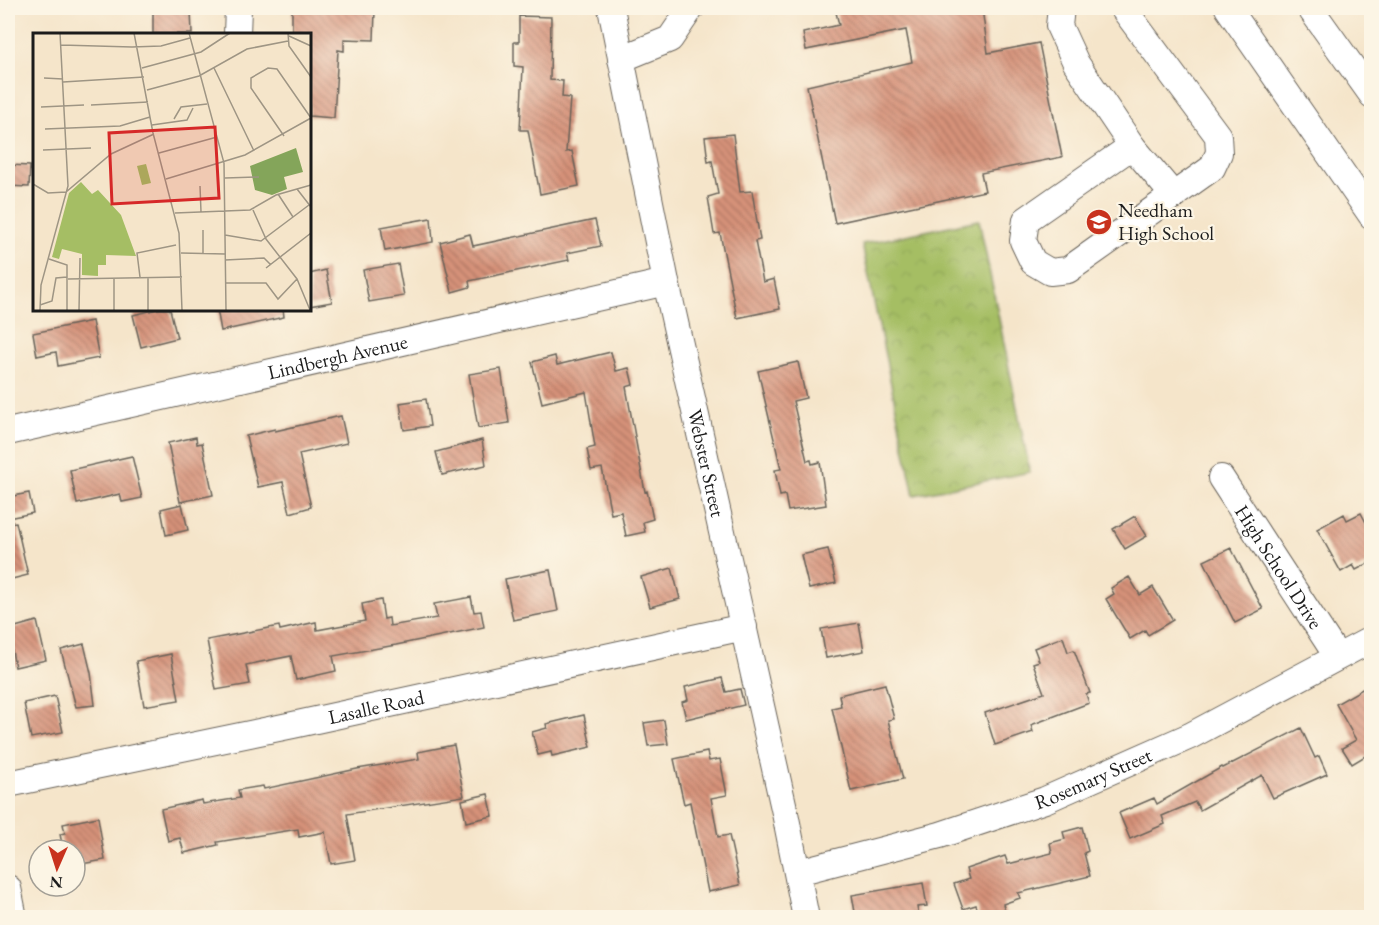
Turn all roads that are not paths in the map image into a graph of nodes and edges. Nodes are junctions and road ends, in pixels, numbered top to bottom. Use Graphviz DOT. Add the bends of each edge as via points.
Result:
graph roads {
  1 [pos="238,8"];
  2 [pos="611,8"];
  3 [pos="691,8"];
  4 [pos="1061,8"];
  5 [pos="1123,8"];
  6 [pos="1228,8"];
  7 [pos="1310,8"];
  8 [pos="237,33"];
  9 [pos="621,59"];
  10 [pos="1371,95"];
  11 [pos="1132,146"];
  12 [pos="1174,196"];
  13 [pos="1371,216"];
  14 [pos="666,282"];
  15 [pos="8,432"];
  16 [pos="1221,478"];
  17 [pos="744,627"];
  18 [pos="1371,639"];
  19 [pos="1337,656"];
  20 [pos="8,784"];
  21 [pos="798,872"];
  22 [pos="8,888"];
  23 [pos="14,918"];
  24 [pos="806,918"];
  1 -- 8 [label="street"];
  2 -- 9 [label="street, Webster Street"];
  3 -- 9 [label="street" via="670,39"];
  4 -- 11 [label="street" via="1059,26 1076,63"];
  5 -- 12 [label="street" via="1218,136 1219,153 1212,168"];
  6 -- 13 [label="street"];
  7 -- 10 [label="street"];
  9 -- 14 [label="street, Webster Street"];
  11 -- 12 [label="street"];
  11 -- 12 [label="street" via="1026,220 1023,242 1033,262 1050,272 1068,270"];
  14 -- 15 [label="street, Lindbergh Avenue"];
  14 -- 17 [label="street, Webster Street"];
  16 -- 19 [label="street, High School Drive"];
  17 -- 20 [label="street, Lasalle Road"];
  17 -- 21 [label="street, Webster Street"];
  18 -- 19 [label="street, Rosemary Street"];
  19 -- 21 [label="street, Rosemary Street" via="1190,736 1045,800 940,835"];
  21 -- 24 [label="street, Webster Street"];
  22 -- 23 [label="street"];
}
